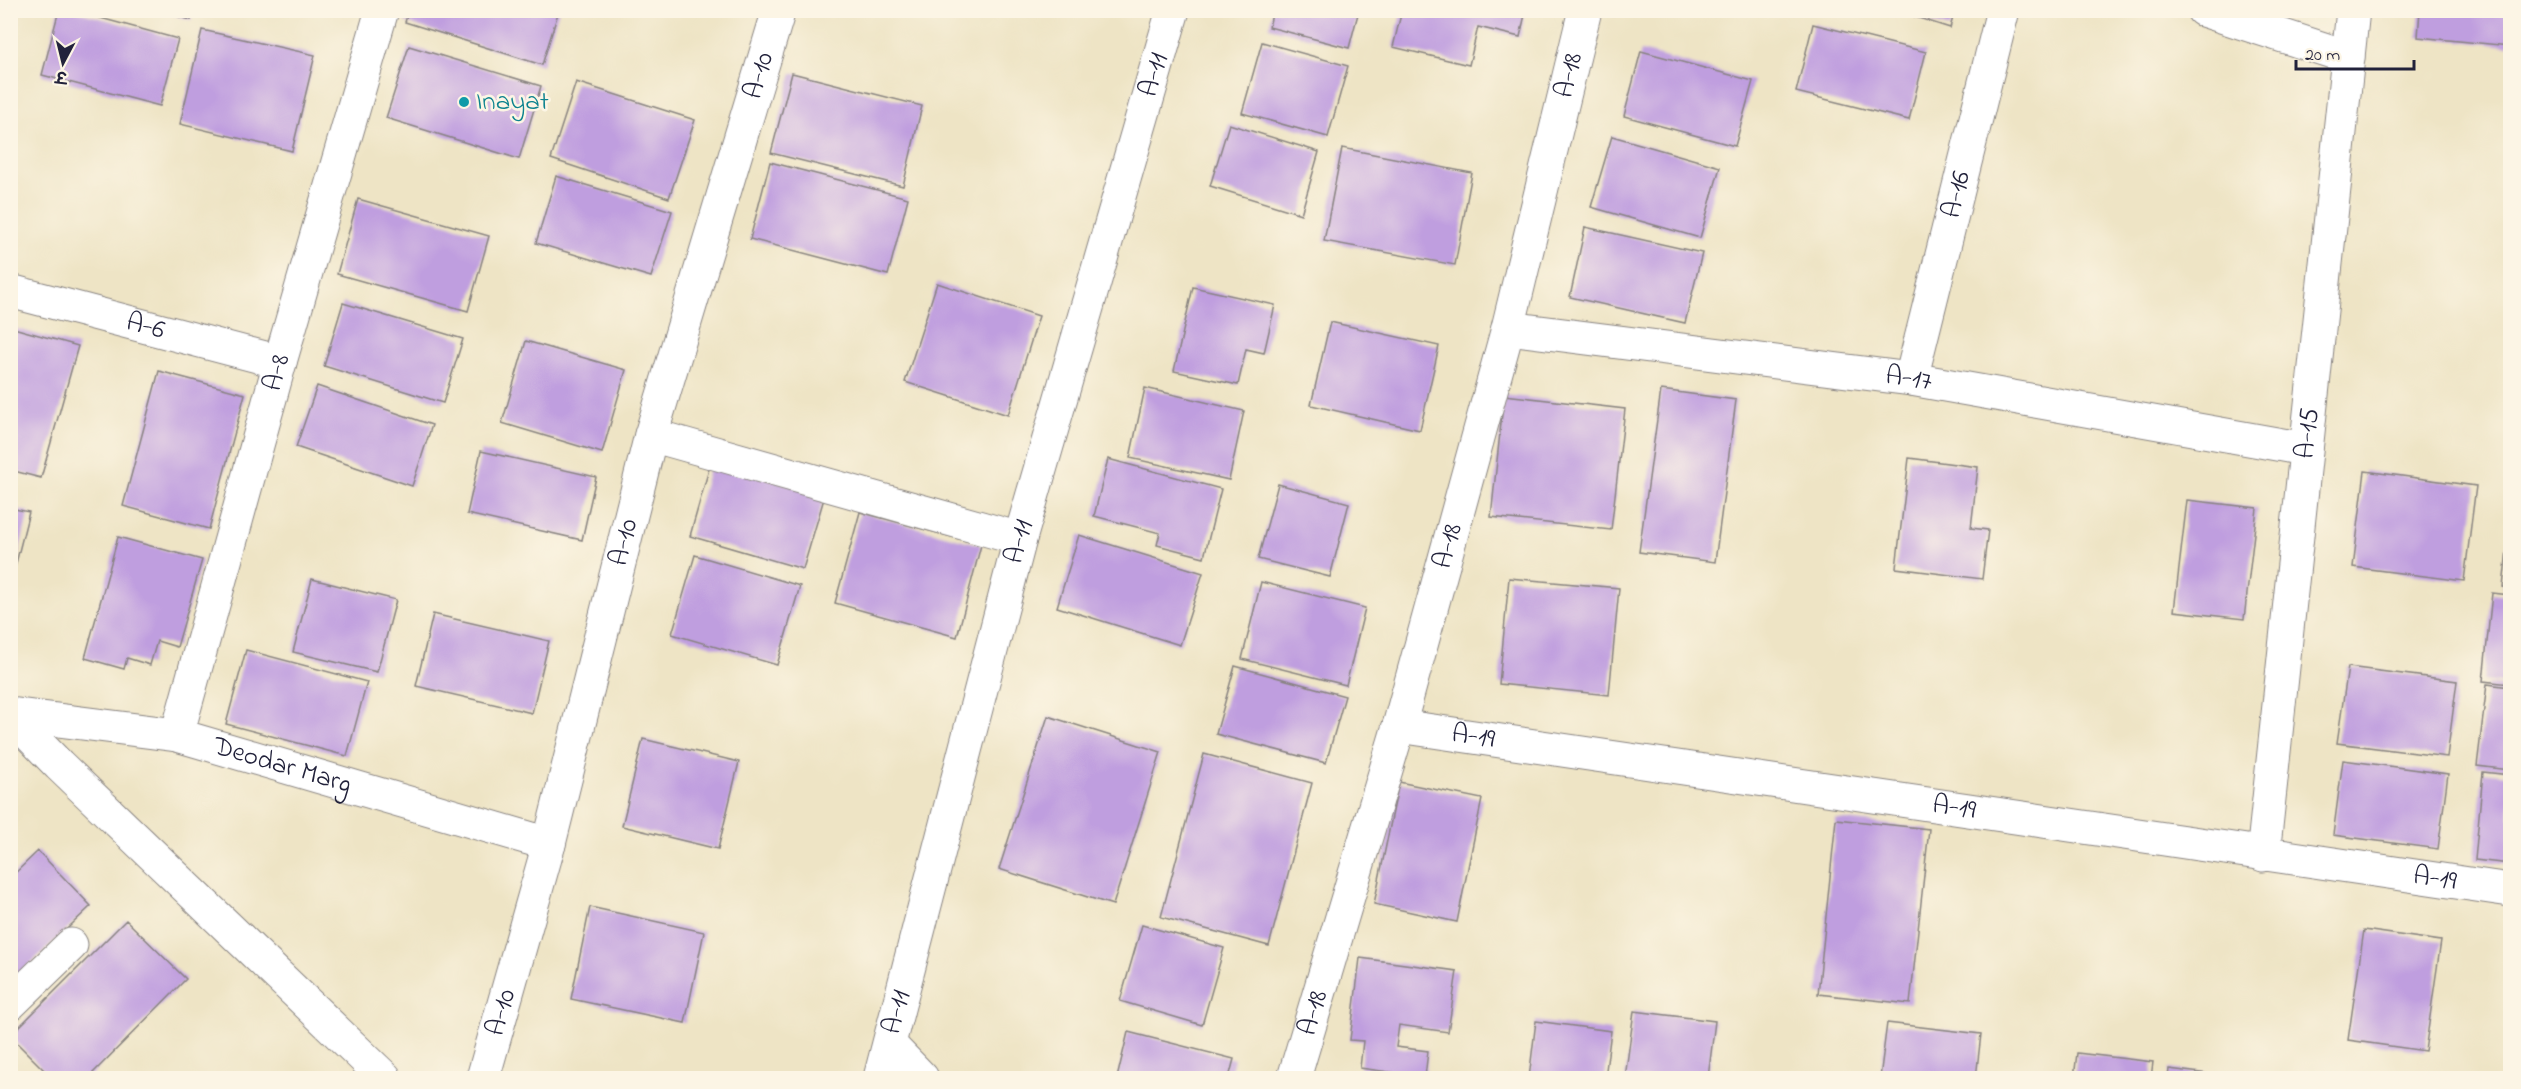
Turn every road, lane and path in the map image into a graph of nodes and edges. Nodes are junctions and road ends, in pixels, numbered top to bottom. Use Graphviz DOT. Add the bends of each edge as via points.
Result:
graph roads {
  1 [pos="382,10"];
  2 [pos="1173,10"];
  3 [pos="1585,10"];
  4 [pos="2002,10"];
  5 [pos="2203,10"];
  6 [pos="2354,10"];
  7 [pos="773,12"];
  8 [pos="2348,57"];
  9 [pos="10,291"];
  10 [pos="1508,328"];
  11 [pos="280,362"];
  12 [pos="1911,379"];
  13 [pos="651,435"];
  14 [pos="2305,449"];
  15 [pos="1020,539"];
  16 [pos="10,714"];
  17 [pos="1399,726"];
  18 [pos="177,735"];
  19 [pos="549,844"];
  20 [pos="2263,855"];
  21 [pos="2511,890"];
  22 [pos="71,945"];
  23 [pos="10,1004"];
  24 [pos="890,1045"];
  25 [pos="385,1078"];
  26 [pos="483,1078"];
  27 [pos="880,1078"];
  28 [pos="922,1078"];
  29 [pos="1294,1078"];
  1 -- 11 [label="street, A-8"];
  2 -- 15 [label="street, A-11"];
  3 -- 10 [label="street, A-18"];
  4 -- 12 [label="street, A-16"];
  5 -- 8 [label="street"];
  6 -- 8 [label="street, A-15"];
  7 -- 13 [label="street, A-10"];
  8 -- 14 [label="street, A-15"];
  9 -- 11 [label="street, A-6"];
  10 -- 12 [label="street, A-17"];
  10 -- 17 [label="street, A-18"];
  11 -- 18 [label="street, A-8"];
  12 -- 14 [label="street, A-17"];
  13 -- 15 [label="street"];
  13 -- 19 [label="street, A-10"];
  14 -- 20 [label="street, A-15"];
  15 -- 24 [label="street, A-11"];
  16 -- 18 [label="street, Deodar Marg"];
  16 -- 25 [label="street, Deodar Marg"];
  17 -- 20 [label="street, A-19"];
  17 -- 29 [label="street, A-18"];
  18 -- 19 [label="street, Deodar Marg"];
  19 -- 26 [label="street, A-10"];
  20 -- 21 [label="street, A-19"];
  22 -- 23 [label="street"];
  24 -- 27 [label="street, A-11"];
  24 -- 28 [label="street"];
}
